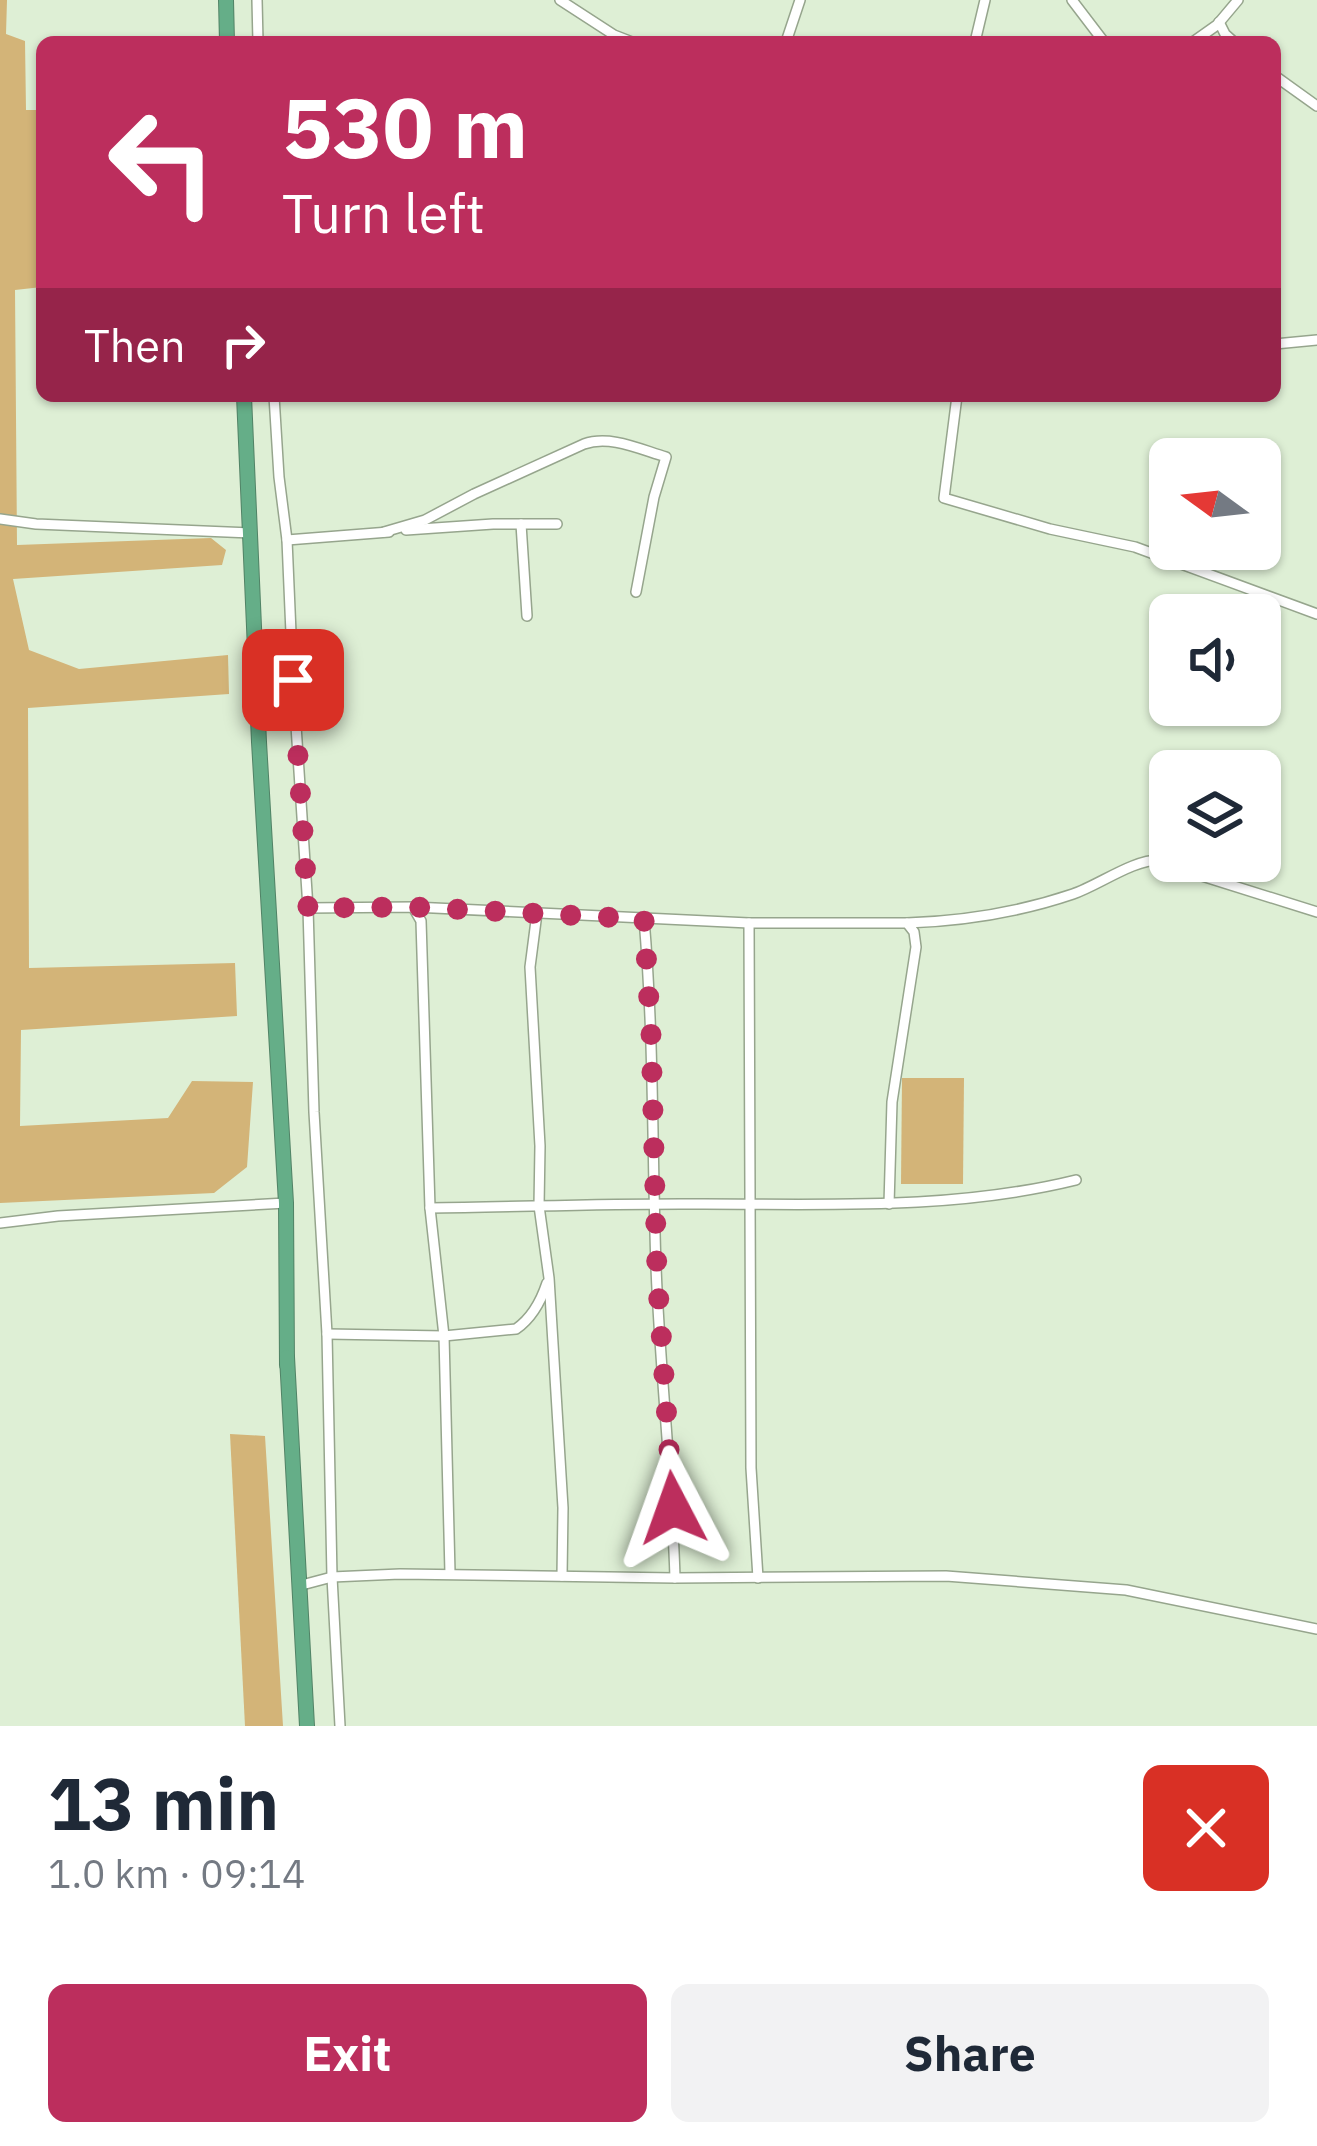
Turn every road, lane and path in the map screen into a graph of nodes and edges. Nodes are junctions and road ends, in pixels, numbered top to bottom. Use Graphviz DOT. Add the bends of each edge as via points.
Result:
graph roads {
  1 [pos="226,0"];
  2 [pos="257,0"];
  3 [pos="560,0"];
  4 [pos="800,0"];
  5 [pos="985,0"];
  6 [pos="1072,0"];
  7 [pos="1238,0"];
  8 [pos="1219,22"];
  9 [pos="227,36"];
  10 [pos="258,36"];
  11 [pos="620,36"];
  12 [pos="791,36"];
  13 [pos="976,36"];
  14 [pos="1100,36"];
  15 [pos="1201,36"];
  16 [pos="1227,36"];
  17 [pos="1281,80"];
  18 [pos="1317,106"];
  19 [pos="1317,340"];
  20 [pos="1281,343"];
  21 [pos="244,402"];
  22 [pos="274,402"];
  23 [pos="956,402"];
  24 [pos="0,519"];
  25 [pos="521,524"];
  26 [pos="557,524"];
  27 [pos="251,532"];
  28 [pos="384,532"];
  29 [pos="287,540"];
  30 [pos="637,592"];
  31 [pos="1317,614"];
  32 [pos="527,616"];
  33 [pos="413,907"];
  34 [pos="308,908"];
  35 [pos="1317,912"];
  36 [pos="537,913"];
  37 [pos="644,919"];
  38 [pos="749,923"];
  39 [pos="907,923"];
  40 [pos="1076,1180"];
  41 [pos="282,1203"];
  42 [pos="654,1204"];
  43 [pos="751,1204"];
  44 [pos="889,1204"];
  45 [pos="539,1206"];
  46 [pos="430,1208"];
  47 [pos="0,1223"];
  48 [pos="549,1278"];
  49 [pos="327,1334"];
  50 [pos="444,1336"];
  51 [pos="450,1573"];
  52 [pos="332,1576"];
  53 [pos="562,1576"];
  54 [pos="675,1578"];
  55 [pos="758,1578"];
  56 [pos="298,1586"];
  57 [pos="1317,1629"];
  58 [pos="307,1726"];
  59 [pos="340,1726"];
  1 -- 9 [label="highway"];
  2 -- 10 [label="street"];
  3 -- 11 [label="street"];
  4 -- 12 [label="street"];
  5 -- 13 [label="street"];
  6 -- 14 [label="street"];
  7 -- 8 [label="street"];
  8 -- 15 [label="street"];
  8 -- 16 [label="street"];
  17 -- 18 [label="street"];
  19 -- 20 [label="street"];
  21 -- 27 [label="highway"];
  22 -- 29 [label="street"];
  23 -- 31 [label="street" via="944,498 1135,547"];
  24 -- 27 [label="street"];
  25 -- 26 [label="street"];
  25 -- 28 [label="street"];
  25 -- 32 [label="street"];
  27 -- 41 [label="highway"];
  28 -- 29 [label="street"];
  28 -- 30 [label="street" via="584,444 612,441 666,457"];
  29 -- 34 [label="street"];
  33 -- 34 [label="street"];
  33 -- 36 [label="street"];
  33 -- 46 [label="street" via="421,921"];
  34 -- 49 [label="street"];
  35 -- 39 [label="street" via="1159,860 1070,896"];
  36 -- 37 [label="street"];
  36 -- 45 [label="street" via="530,967"];
  37 -- 38 [label="street"];
  37 -- 42 [label="street"];
  38 -- 39 [label="street"];
  38 -- 43 [label="street"];
  39 -- 44 [label="street" via="916,947 892,1102"];
  40 -- 44 [label="street"];
  41 -- 47 [label="street"];
  41 -- 56 [label="highway"];
  42 -- 43 [label="street"];
  42 -- 45 [label="street"];
  42 -- 54 [label="street"];
  43 -- 44 [label="street"];
  43 -- 55 [label="street"];
  45 -- 46 [label="street"];
  45 -- 48 [label="street"];
  46 -- 50 [label="street"];
  48 -- 50 [label="street" via="542,1300 516,1329"];
  48 -- 53 [label="street"];
  49 -- 50 [label="street"];
  49 -- 52 [label="street"];
  50 -- 51 [label="street"];
  51 -- 52 [label="street"];
  51 -- 53 [label="street"];
  52 -- 56 [label="street"];
  52 -- 59 [label="street"];
  53 -- 54 [label="street"];
  54 -- 55 [label="street"];
  55 -- 57 [label="street" via="946,1576 1126,1590"];
  56 -- 58 [label="highway"];
}
